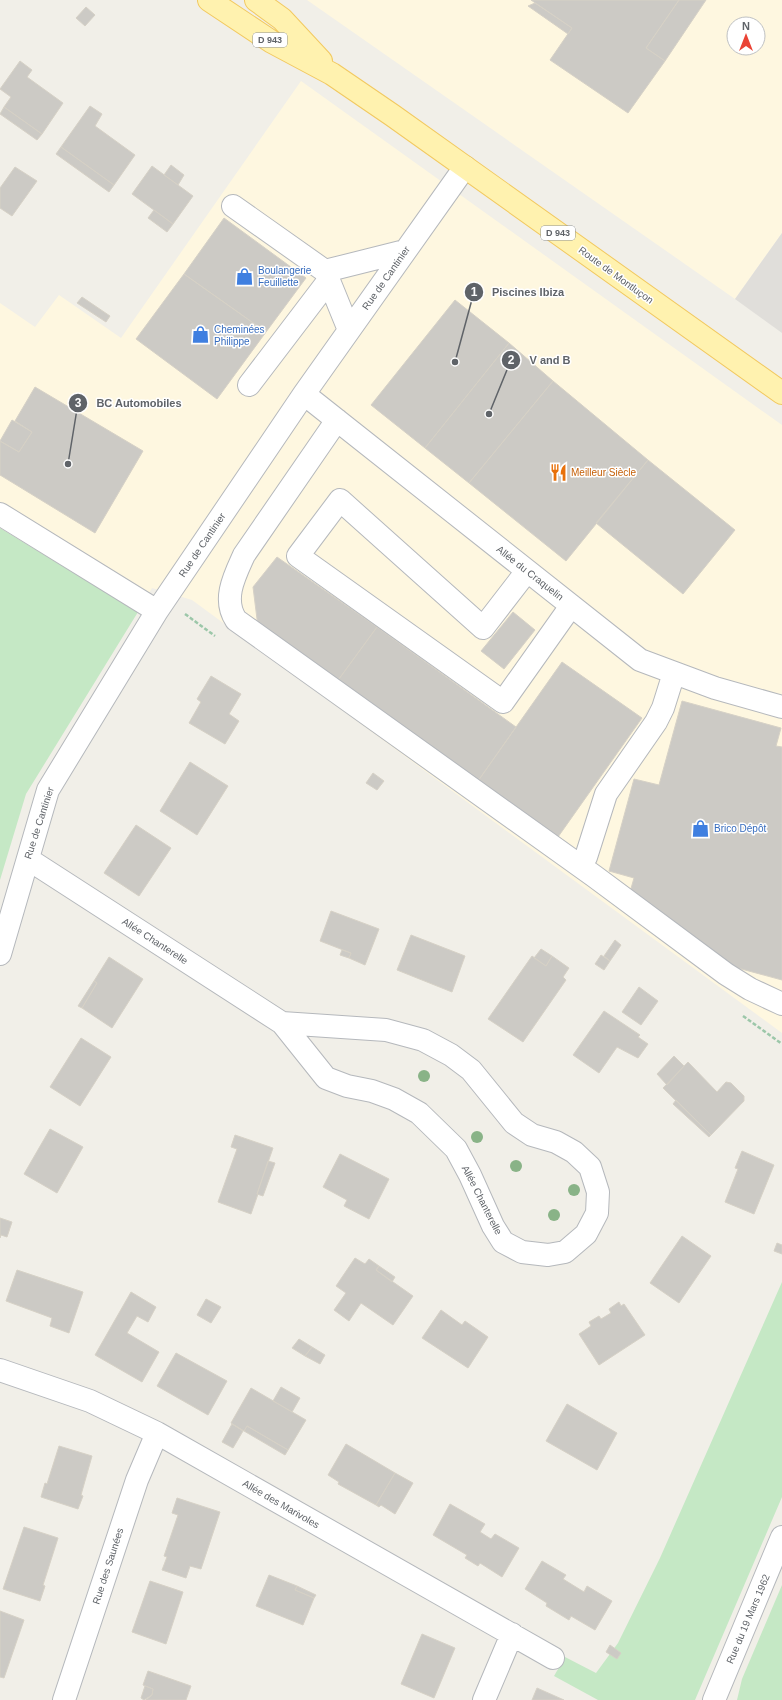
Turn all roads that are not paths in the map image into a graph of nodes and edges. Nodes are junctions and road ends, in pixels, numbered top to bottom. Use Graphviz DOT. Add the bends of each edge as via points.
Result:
graph roads {
  1 [pos="209,0"];
  2 [pos="256,0"];
  3 [pos="332,74"];
  4 [pos="465,167"];
  5 [pos="233,206"];
  6 [pos="405,251"];
  7 [pos="327,276"];
  8 [pos="349,330"];
  9 [pos="249,385"];
  10 [pos="304,394"];
  11 [pos="782,394"];
  12 [pos="337,420"];
  13 [pos="0,514"];
  14 [pos="527,571"];
  15 [pos="571,606"];
  16 [pos="157,611"];
  17 [pos="674,673"];
  18 [pos="782,706"];
  19 [pos="28,859"];
  20 [pos="584,864"];
  21 [pos="0,954"];
  22 [pos="782,1004"];
  23 [pos="282,1023"];
  24 [pos="0,1370"];
  25 [pos="157,1433"];
  26 [pos="782,1537"];
  27 [pos="512,1634"];
  28 [pos="553,1658"];
  29 [pos="64,1700"];
  30 [pos="484,1700"];
  31 [pos="714,1700"];
  1 -- 3 [label="main road, Route de Montluçon / D 943" via="272,42"];
  2 -- 3 [label="main road, Route de Montluçon / D 943" via="282,19"];
  3 -- 4 [label="main road, Route de Montluçon / D 943"];
  4 -- 6 [label="street, Rue de Cantinier"];
  4 -- 11 [label="main road, Route de Montluçon / D 943"];
  5 -- 7 [label="street"];
  6 -- 7 [label="street"];
  6 -- 8 [label="street, Rue de Cantinier"];
  7 -- 8 [label="street"];
  7 -- 9 [label="street"];
  8 -- 10 [label="street, Rue de Cantinier"];
  10 -- 12 [label="street, Allée du Craquelin"];
  10 -- 16 [label="street, Rue de Cantinier"];
  12 -- 14 [label="street, Allée du Craquelin"];
  12 -- 20 [label="street" via="244,555 232,586 232,614 265,642"];
  13 -- 16 [label="street"];
  14 -- 15 [label="street, Allée du Craquelin"];
  14 -- 15 [label="street" via="483,628 340,500 298,556 503,702"];
  15 -- 17 [label="street, Allée du Craquelin" via="640,660"];
  16 -- 19 [label="street, Rue de Cantinier" via="48,790"];
  17 -- 18 [label="street, Allée du Craquelin" via="715,688"];
  17 -- 20 [label="street" via="656,722 606,794"];
  19 -- 21 [label="street, Rue de Cantinier"];
  19 -- 23 [label="street, Allée Chanterelle"];
  20 -- 22 [label="street" via="647,917 726,974"];
  23 -- 23 [label="street, Allée Chanterelle" via="326,1078 394,1099 418,1113 440,1132 456,1149 503,1242 522,1252 548,1255 565,1252 586,1234 597,1213 598,1192 590,1167 574,1152 556,1142 532,1135 514,1123 471,1070 451,1054 423,1040 386,1030"];
  24 -- 25 [label="street, Allée des Marivoles" via="90,1401"];
  25 -- 27 [label="street, Allée des Marivoles"];
  25 -- 29 [label="street, Rue des Saunées" via="136,1480"];
  26 -- 31 [label="street, Rue du 19 Mars 1962"];
  27 -- 28 [label="street, Allée des Marivoles"];
  27 -- 30 [label="street"];
}
